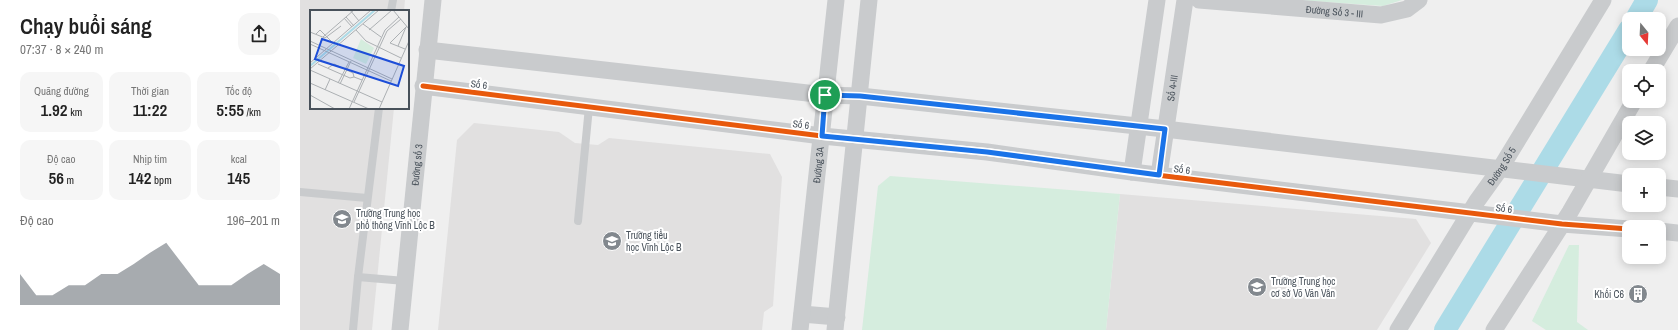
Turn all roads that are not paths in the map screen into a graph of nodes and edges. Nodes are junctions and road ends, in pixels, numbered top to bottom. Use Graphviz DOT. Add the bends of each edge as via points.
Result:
graph roads {
  1 [pos="393,0"];
  2 [pos="433,0"];
  3 [pos="836,0"];
  4 [pos="870,0"];
  5 [pos="1157,0"];
  6 [pos="1185,0"];
  7 [pos="1199,0"];
  8 [pos="1419,0"];
  9 [pos="1603,0"];
  10 [pos="391,10"];
  11 [pos="1678,26"];
  12 [pos="1673,44"];
  13 [pos="427,50"];
  14 [pos="1657,64"];
  15 [pos="423,86"];
  16 [pos="825,95"];
  17 [pos="860,96"];
  18 [pos="589,107"];
  19 [pos="1630,108"];
  20 [pos="379,109"];
  21 [pos="1139,126"];
  22 [pos="1165,129"];
  23 [pos="822,136"];
  24 [pos="855,138"];
  25 [pos="1500,170"];
  26 [pos="1132,172"];
  27 [pos="1159,175"];
  28 [pos="1589,179"];
  29 [pos="1622,183"];
  30 [pos="1666,188"];
  31 [pos="1678,189"];
  32 [pos="300,192"];
  33 [pos="367,198"];
  34 [pos="1470,213"];
  35 [pos="578,221"];
  36 [pos="1562,224"];
  37 [pos="1622,228"];
  38 [pos="1666,232"];
  39 [pos="1678,233"];
  40 [pos="358,277"];
  41 [pos="405,281"];
  42 [pos="801,322"];
  43 [pos="836,323"];
  44 [pos="1501,328"];
  45 [pos="353,330"];
  46 [pos="400,330"];
  47 [pos="1398,330"];
  1 -- 10 [label="lane"];
  2 -- 13 [label="street, Đường số 3"];
  3 -- 16 [label="street, Đường 3A"];
  4 -- 17 [label="street"];
  5 -- 21 [label="street"];
  6 -- 22 [label="street, Số 4-III"];
  7 -- 8 [label="street, Đường Số 3 - III" via="1381,15 1407,10"];
  9 -- 25 [label="street, Đường Số 5"];
  11 -- 12 [label="street"];
  12 -- 14 [label="street"];
  13 -- 15 [label="street, Đường số 3"];
  13 -- 16 [label="street"];
  15 -- 18 [label="street, Số 6"];
  15 -- 41 [label="street, Đường số 3"];
  16 -- 17 [label="street"];
  16 -- 23 [label="street, Đường 3A"];
  17 -- 21 [label="street"];
  17 -- 24 [label="street"];
  18 -- 23 [label="street, Số 6"];
  18 -- 35 [label="lane"];
  19 -- 28 [label="street"];
  20 -- 33 [label="lane"];
  21 -- 22 [label="street"];
  21 -- 26 [label="street"];
  22 -- 25 [label="street"];
  22 -- 27 [label="street, Số 4-III"];
  23 -- 24 [label="street, Số 6"];
  23 -- 42 [label="street, Đường 3A"];
  24 -- 26 [label="street, Số 6" via="987,152"];
  24 -- 43 [label="street"];
  25 -- 28 [label="street"];
  25 -- 34 [label="street, Đường Số 5"];
  26 -- 27 [label="street, Số 6"];
  27 -- 34 [label="street, Số 6"];
  28 -- 29 [label="street"];
  28 -- 36 [label="street"];
  30 -- 31 [label="street"];
  32 -- 33 [label="lane"];
  33 -- 40 [label="lane"];
  34 -- 36 [label="street, Số 6"];
  34 -- 47 [label="street, Đường Số 5"];
  36 -- 37 [label="street, Số 6"];
  36 -- 44 [label="street"];
  38 -- 39 [label="street"];
  40 -- 41 [label="lane"];
  40 -- 45 [label="lane"];
  41 -- 46 [label="street, Đường số 3"];
  42 -- 43 [label="street"];
}
